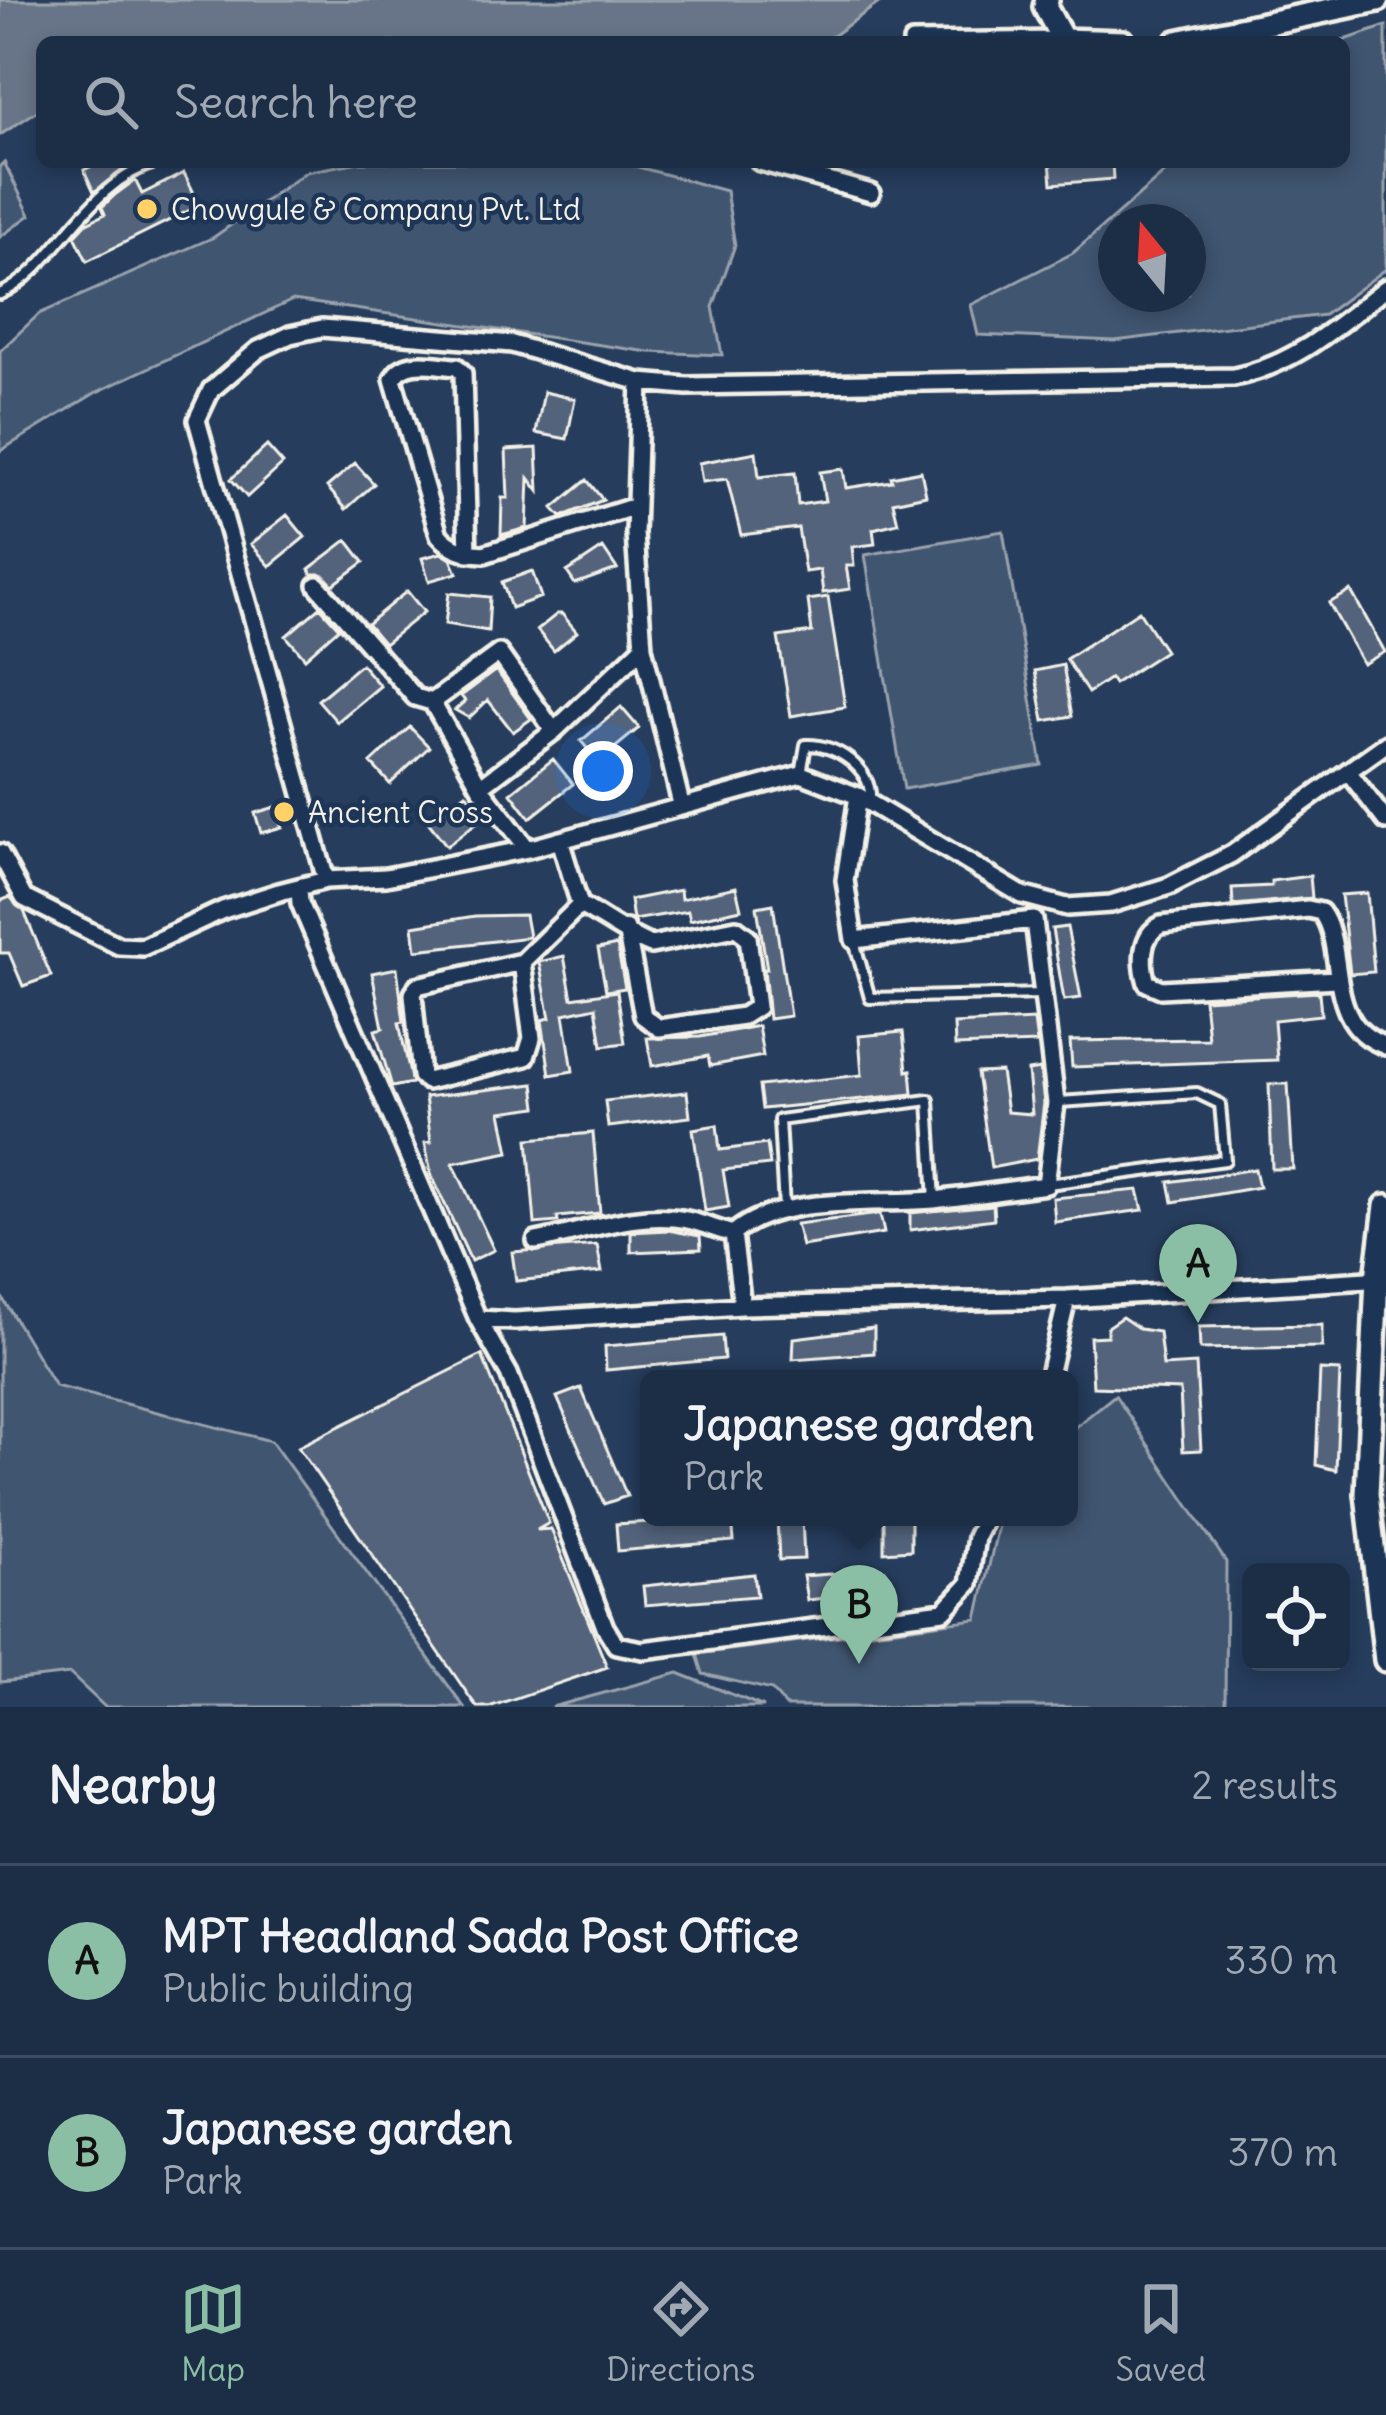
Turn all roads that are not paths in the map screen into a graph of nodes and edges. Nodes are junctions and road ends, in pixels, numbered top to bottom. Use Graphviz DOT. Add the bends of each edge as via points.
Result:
graph roads {
  1 [pos="1047,0"];
  2 [pos="1378,0"];
  3 [pos="1061,36"];
  4 [pos="1206,36"];
  5 [pos="139,168"];
  6 [pos="781,168"];
  7 [pos="871,193"];
  8 [pos="1386,288"];
  9 [pos="0,294"];
  10 [pos="640,382"];
  11 [pos="636,506"];
  12 [pos="468,553"];
  13 [pos="317,585"];
  14 [pos="643,647"];
  15 [pos="432,702"];
  16 [pos="554,731"];
  17 [pos="1386,744"];
  18 [pos="1350,773"];
  19 [pos="801,774"];
  20 [pos="480,787"];
  21 [pos="864,799"];
  22 [pos="681,804"];
  23 [pos="1386,821"];
  24 [pos="560,840"];
  25 [pos="528,849"];
  26 [pos="0,853"];
  27 [pos="326,880"];
  28 [pos="299,889"];
  29 [pos="580,905"];
  30 [pos="626,929"];
  31 [pos="854,940"];
  32 [pos="522,962"];
  33 [pos="1336,979"];
  34 [pos="1042,994"];
  35 [pos="1386,1046"];
  36 [pos="1055,1102"];
  37 [pos="1046,1184"];
  38 [pos="935,1200"];
  39 [pos="1386,1206"];
  40 [pos="784,1209"];
  41 [pos="733,1234"];
  42 [pos="536,1241"];
  43 [pos="1382,1279"];
  44 [pos="1067,1299"];
  45 [pos="742,1306"];
  46 [pos="478,1319"];
  47 [pos="1380,1336"];
  48 [pos="1050,1370"];
  49 [pos="1377,1470"];
  50 [pos="982,1526"];
  51 [pos="1386,1660"];
  1 -- 3 [label="street"];
  2 -- 4 [label="street"];
  5 -- 9 [label="lane" via="82,211 17,286"];
  6 -- 7 [label="street"];
  8 -- 10 [label="street" via="1302,352 1234,376"];
  10 -- 11 [label="street"];
  10 -- 27 [label="street" via="512,344 322,328 258,350 211,390 197,420"];
  11 -- 12 [label="street"];
  11 -- 14 [label="street"];
  12 -- 12 [label="street" via="439,535 393,379 408,364 463,373"];
  13 -- 15 [label="street" via="415,697"];
  14 -- 16 [label="street"];
  14 -- 22 [label="street"];
  15 -- 16 [label="street" via="499,653"];
  15 -- 20 [label="street"];
  16 -- 20 [label="street"];
  17 -- 18 [label="street"];
  18 -- 21 [label="street" via="1190,875 1111,904 1067,907 1022,895"];
  18 -- 23 [label="street"];
  19 -- 21 [label="street"];
  19 -- 21 [label="lane" via="806,745 821,744 864,770 871,787"];
  19 -- 22 [label="street"];
  20 -- 25 [label="street"];
  21 -- 31 [label="street" via="845,880"];
  22 -- 24 [label="street"];
  24 -- 25 [label="street"];
  24 -- 29 [label="street"];
  25 -- 27 [label="street" via="386,878"];
  26 -- 28 [label="street" via="23,898 132,949"];
  27 -- 28 [label="street"];
  28 -- 46 [label="street"];
  29 -- 30 [label="street"];
  29 -- 32 [label="street"];
  30 -- 30 [label="street" via="651,944 743,931 757,1007 743,1016 651,1024"];
  31 -- 34 [label="lane" via="870,998"];
  31 -- 34 [label="street" via="1034,920"];
  32 -- 32 [label="street" via="417,986 421,1076 526,1057 532,1038"];
  33 -- 33 [label="street" via="1161,989 1148,983 1145,941 1161,925 1308,909 1329,922"];
  33 -- 35 [label="street" via="1357,1028"];
  34 -- 36 [label="street"];
  36 -- 37 [label="street"];
  36 -- 37 [label="lane" via="1197,1093 1220,1104 1225,1160"];
  37 -- 38 [label="street"];
  38 -- 40 [label="street"];
  38 -- 40 [label="lane" via="928,1100 779,1120"];
  39 -- 43 [label="street"];
  40 -- 41 [label="street"];
  41 -- 42 [label="street" via="684,1219 627,1219"];
  41 -- 45 [label="street"];
  43 -- 44 [label="street"];
  43 -- 47 [label="street"];
  44 -- 45 [label="street"];
  44 -- 48 [label="street"];
  45 -- 46 [label="street"];
  46 -- 50 [label="street" via="509,1374 616,1646 643,1650 944,1612 969,1584"];
  47 -- 49 [label="street"];
  49 -- 51 [label="street" via="1366,1494"];
}
